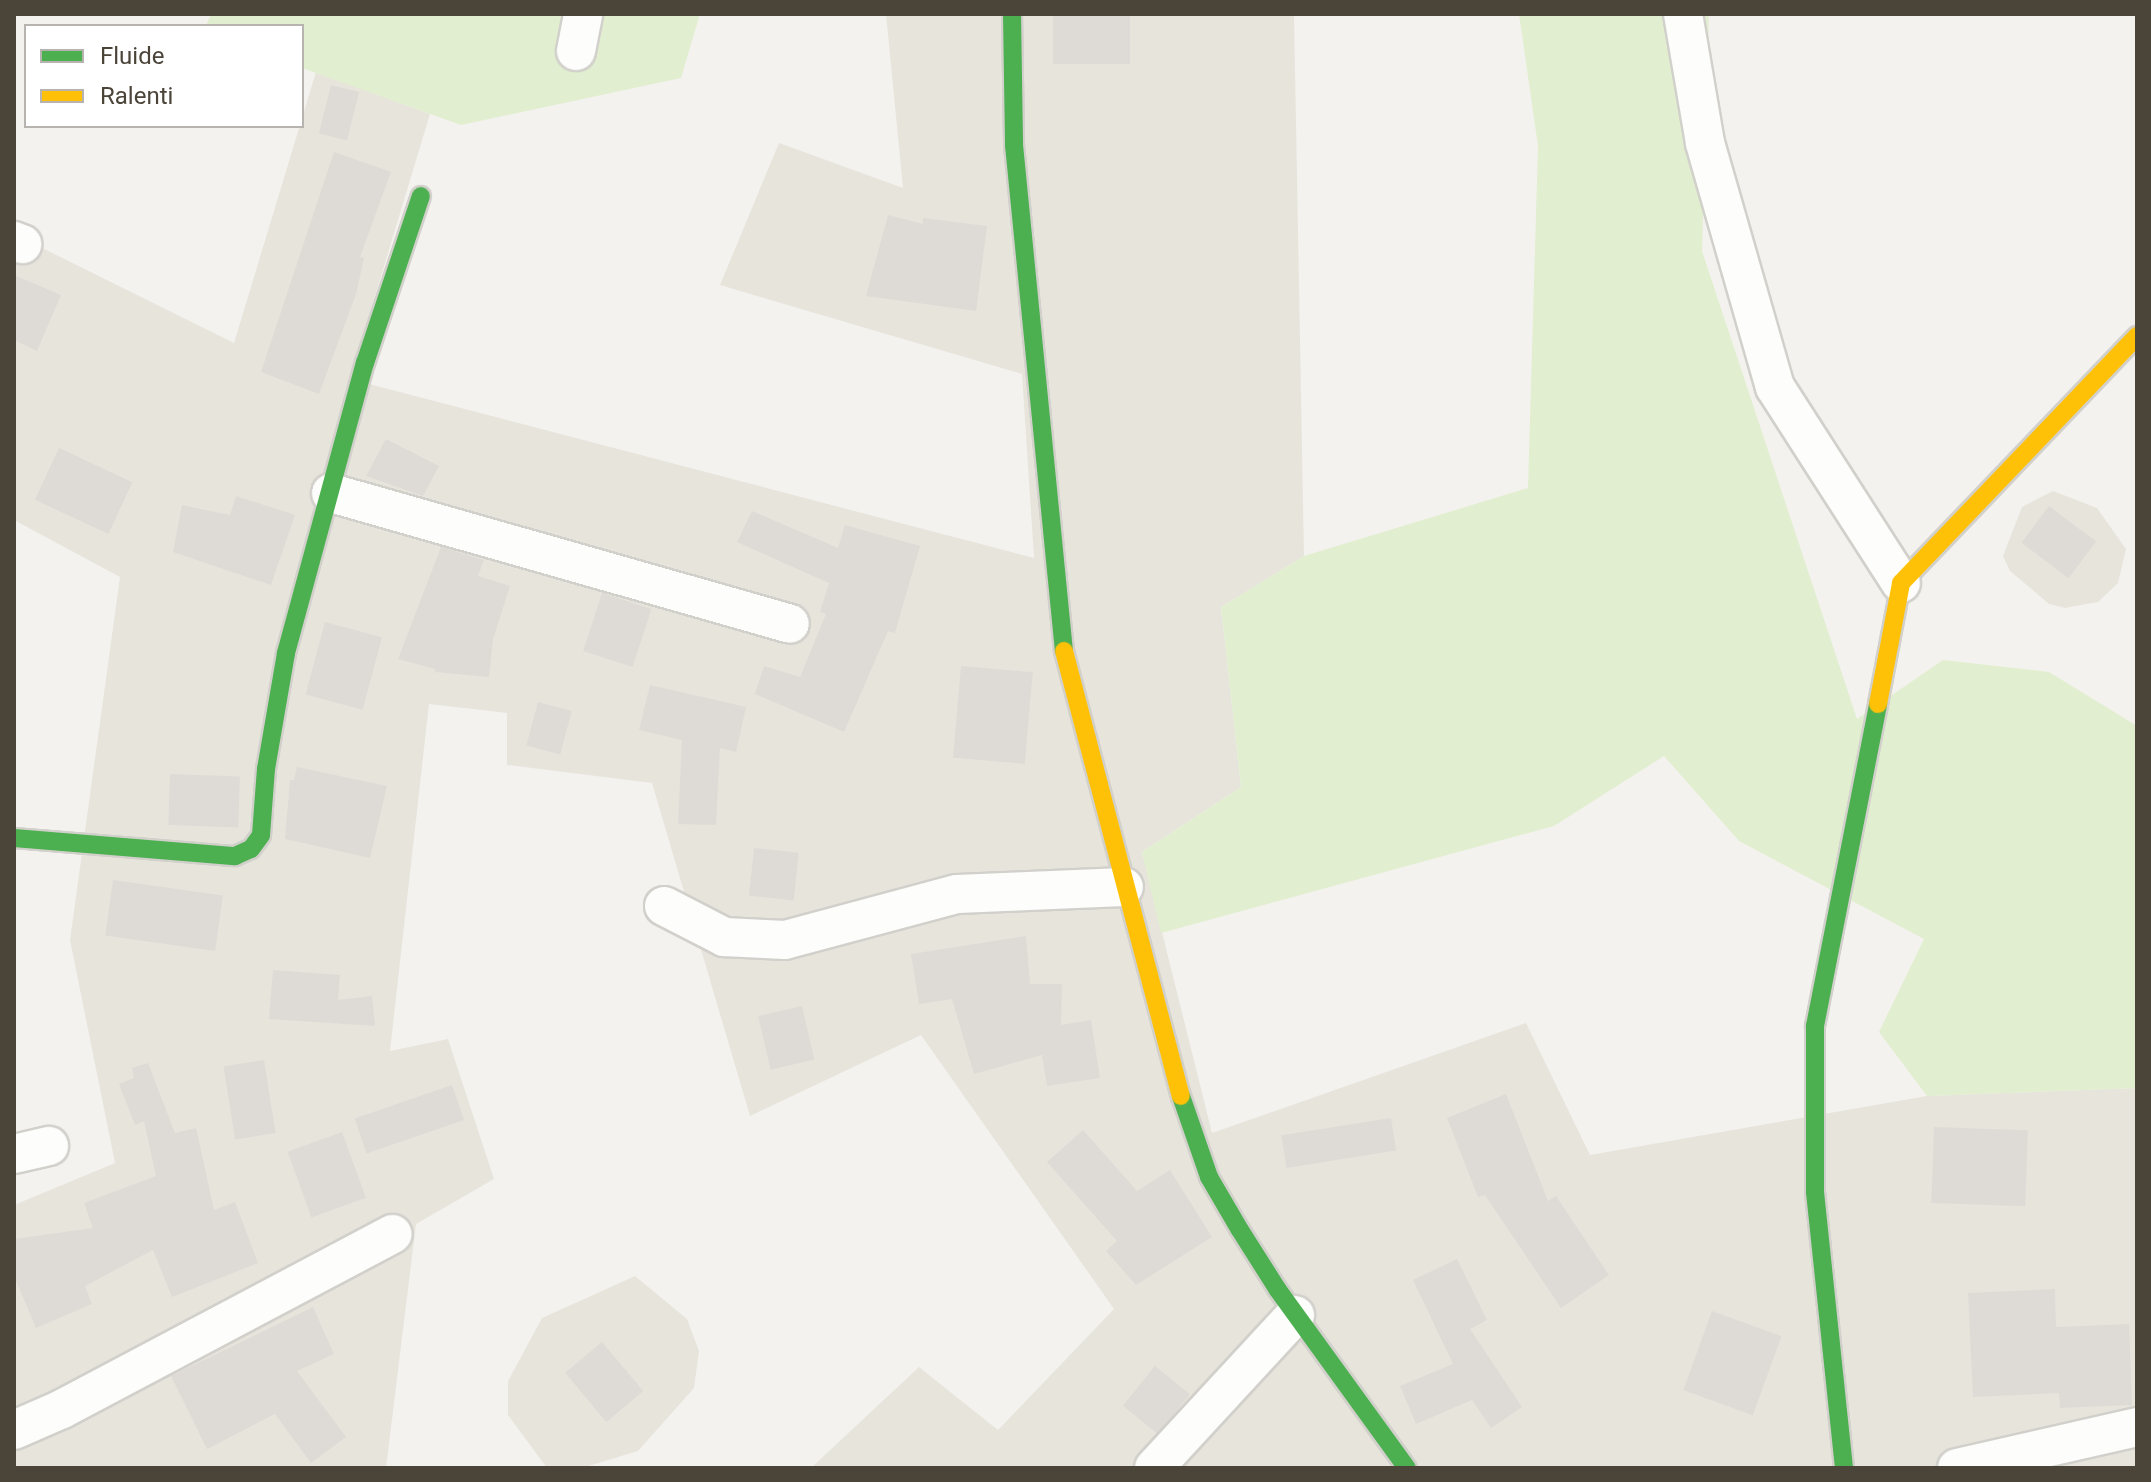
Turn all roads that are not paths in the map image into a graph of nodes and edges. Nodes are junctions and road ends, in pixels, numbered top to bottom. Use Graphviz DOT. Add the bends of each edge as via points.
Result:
graph roads {
  1 [pos="583,14"];
  2 [pos="1012,14"];
  3 [pos="1683,14"];
  4 [pos="576,51"];
  5 [pos="421,196"];
  6 [pos="2137,336"];
  7 [pos="331,493"];
  8 [pos="1901,583"];
  9 [pos="790,624"];
  10 [pos="14,838"];
  11 [pos="1124,887"];
  12 [pos="664,906"];
  13 [pos="392,1234"];
  14 [pos="1295,1315"];
  15 [pos="2137,1427"];
  16 [pos="14,1430"];
  17 [pos="1154,1468"];
  18 [pos="1407,1468"];
  19 [pos="1844,1468"];
  20 [pos="1957,1468"];
  1 -- 4 [label="street"];
  2 -- 11 [label="street" via="1014,145 1060,632"];
  3 -- 8 [label="street" via="1705,143 1775,387"];
  5 -- 7 [label="street" via="365,363"];
  6 -- 8 [label="street"];
  7 -- 9 [label="street"];
  7 -- 10 [label="street" via="286,653 266,769 261,835 251,849 235,856"];
  8 -- 19 [label="street" via="1815,1026 1815,1192"];
  11 -- 12 [label="street" via="957,894 785,940 724,937"];
  11 -- 14 [label="street" via="1178,1088 1204,1163"];
  13 -- 16 [label="street"];
  14 -- 17 [label="street"];
  14 -- 18 [label="street"];
  15 -- 20 [label="street"];
}
